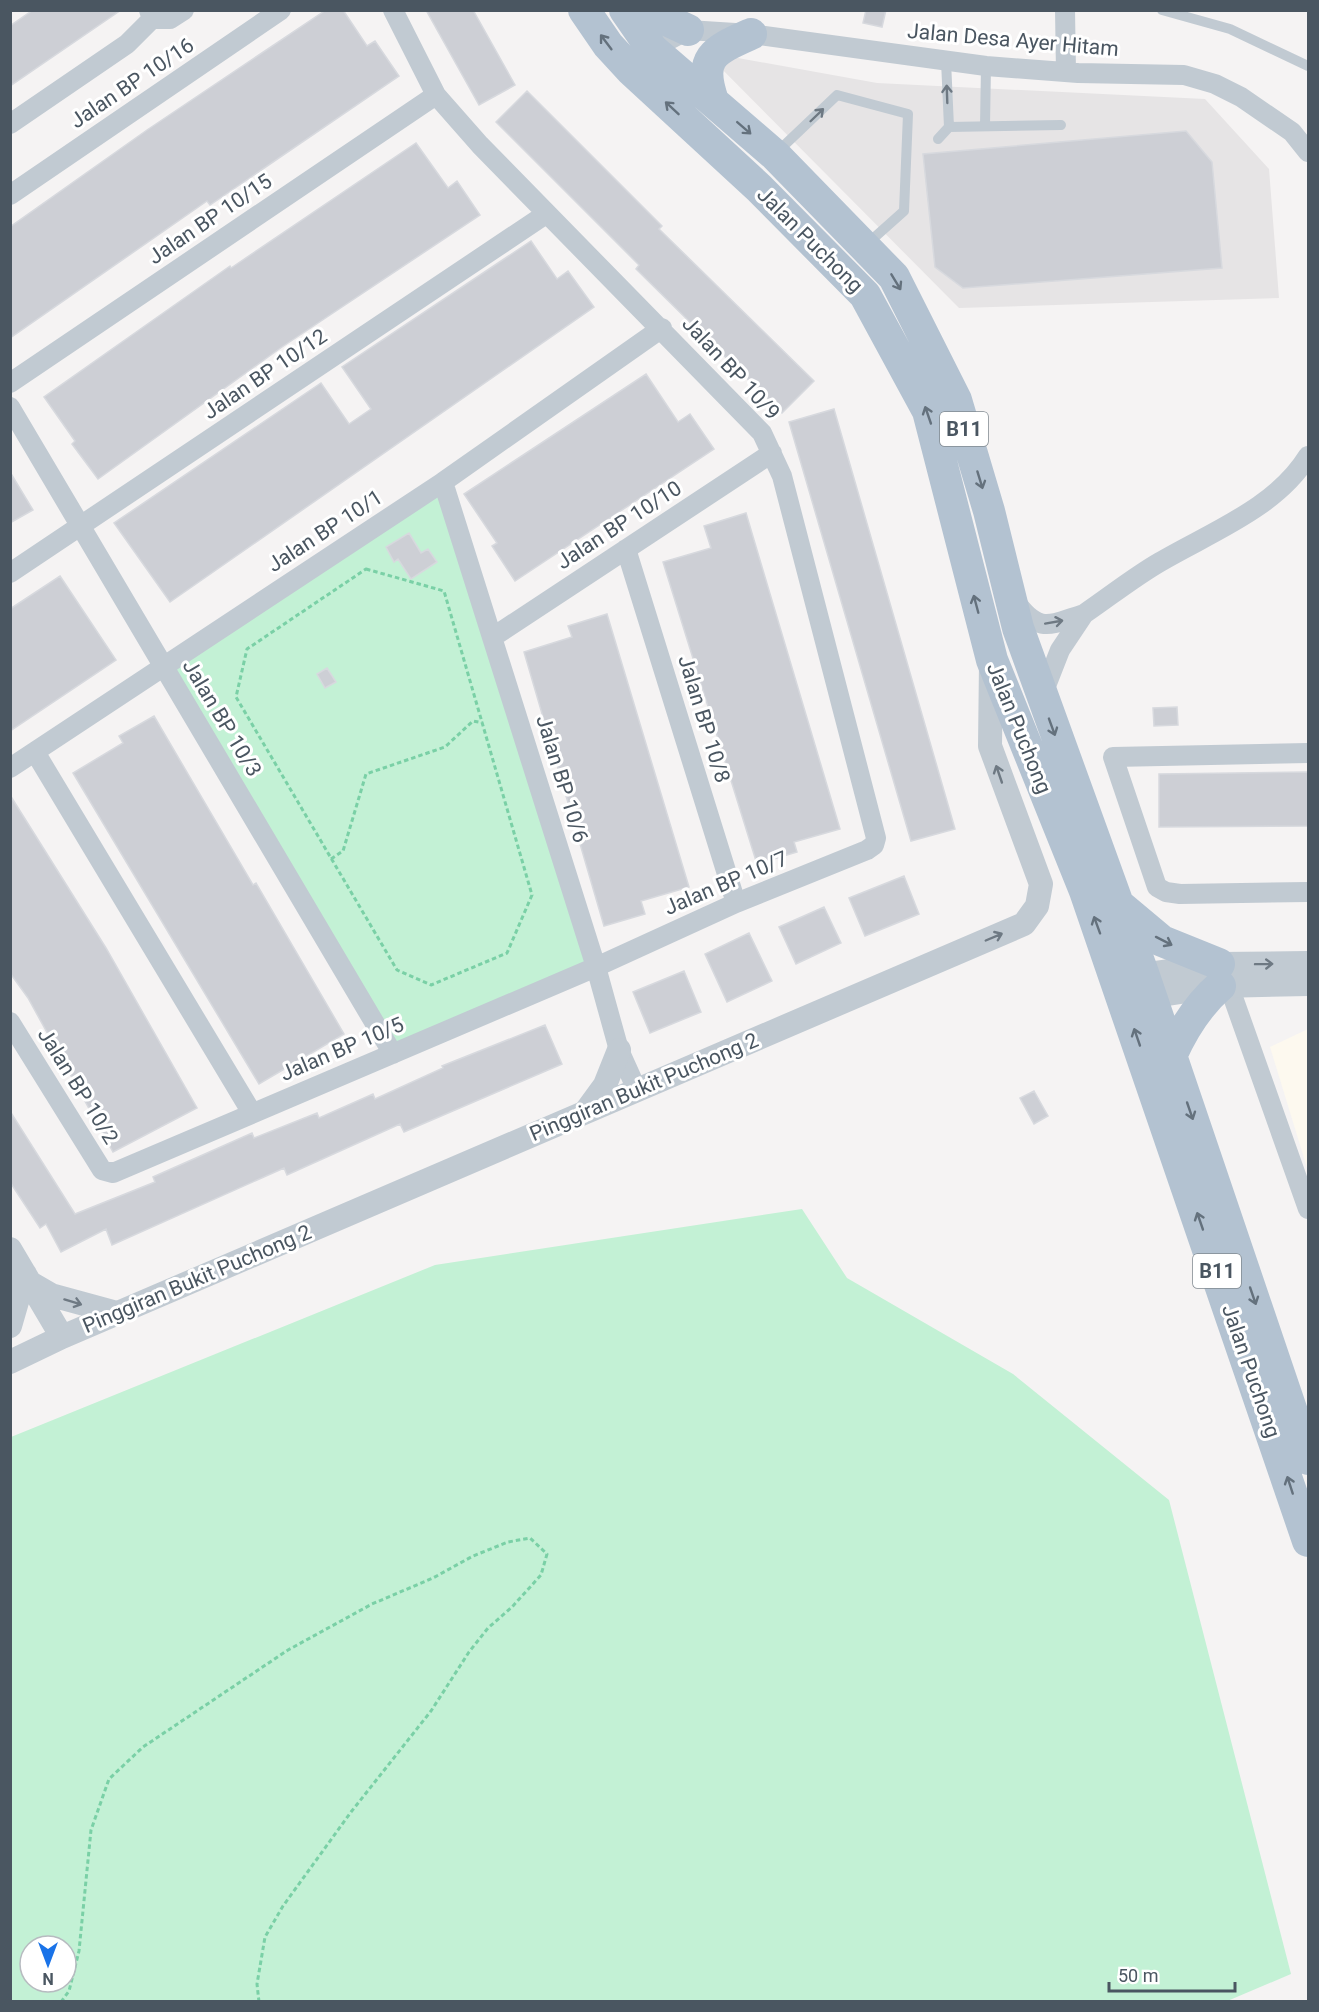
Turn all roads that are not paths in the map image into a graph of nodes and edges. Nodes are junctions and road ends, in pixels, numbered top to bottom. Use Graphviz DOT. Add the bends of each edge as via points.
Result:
graph roads {
  1 [pos="184,10"];
  2 [pos="281,10"];
  3 [pos="393,10"];
  4 [pos="584,10"];
  5 [pos="625,10"];
  6 [pos="645,10"];
  7 [pos="1065,10"];
  8 [pos="1162,10"];
  9 [pos="150,15"];
  10 [pos="688,30"];
  11 [pos="751,34"];
  12 [pos="642,60"];
  13 [pos="946,61"];
  14 [pos="986,66"];
  15 [pos="1308,66"];
  16 [pos="1066,72"];
  17 [pos="436,95"];
  18 [pos="713,101"];
  19 [pos="10,124"];
  20 [pos="1061,125"];
  21 [pos="985,126"];
  22 [pos="949,128"];
  23 [pos="938,139"];
  24 [pos="1308,152"];
  25 [pos="775,155"];
  26 [pos="10,195"];
  27 [pos="546,214"];
  28 [pos="864,246"];
  29 [pos="662,328"];
  30 [pos="10,382"];
  31 [pos="10,407"];
  32 [pos="772,453"];
  33 [pos="1308,456"];
  34 [pos="443,482"];
  35 [pos="82,526"];
  36 [pos="626,549"];
  37 [pos="10,573"];
  38 [pos="1010,594"];
  39 [pos="1084,614"];
  40 [pos="493,637"];
  41 [pos="992,660"];
  42 [pos="164,667"];
  43 [pos="1041,698"];
  44 [pos="35,752"];
  45 [pos="1308,753"];
  46 [pos="10,768"];
  47 [pos="874,845"];
  48 [pos="1308,892"];
  49 [pos="736,903"];
  50 [pos="1119,904"];
  51 [pos="1308,963"];
  52 [pos="596,967"];
  53 [pos="1223,979"];
  54 [pos="1308,984"];
  55 [pos="1134,987"];
  56 [pos="10,1022"];
  57 [pos="619,1050"];
  58 [pos="393,1054"];
  59 [pos="1171,1056"];
  60 [pos="637,1090"];
  61 [pos="252,1113"];
  62 [pos="585,1113"];
  63 [pos="107,1173"];
  64 [pos="1308,1209"];
  65 [pos="10,1249"];
  66 [pos="29,1279"];
  67 [pos="117,1314"];
  68 [pos="10,1326"];
  69 [pos="62,1337"];
  70 [pos="10,1362"];
  71 [pos="1308,1459"];
  72 [pos="1308,1541"];
  1 -- 9 [label="street" via="170,19"];
  2 -- 26 [label="street, Jalan BP 10/16"];
  3 -- 17 [label="street, Jalan BP 10/9"];
  12 -- 4 [label="main road, Jalan Puchong / B11, one-way" via="608,45"];
  5 -- 12 [label="main road, Jalan Puchong / B11"];
  6 -- 10 [label="main road"];
  7 -- 16 [label="street"];
  8 -- 15 [label="lane" via="1230,29"];
  9 -- 19 [label="street" via="127,44"];
  10 -- 11 [label="street, Jalan Desa Ayer Hitam"];
  10 -- 12 [label="street"];
  11 -- 13 [label="street, Jalan Desa Ayer Hitam"];
  11 -- 18 [label="main road" via="718,49 708,62 707,82"];
  12 -- 18 [label="main road, Jalan Puchong / B11"];
  41 -- 12 [label="main road, Jalan Puchong / B11, one-way" via="928,411 866,295 759,188"];
  13 -- 14 [label="street, Jalan Desa Ayer Hitam"];
  22 -- 13 [label="lane, one-way"];
  14 -- 16 [label="street, Jalan Desa Ayer Hitam"];
  14 -- 21 [label="lane"];
  16 -- 24 [label="street, Jalan Desa Ayer Hitam" via="1184,75 1215,84 1292,132"];
  17 -- 27 [label="street, Jalan BP 10/9"];
  17 -- 30 [label="street, Jalan BP 10/15"];
  18 -- 25 [label="main road, Jalan Puchong / B11, one-way"];
  20 -- 21 [label="lane"];
  21 -- 22 [label="lane"];
  22 -- 23 [label="lane"];
  25 -- 28 [label="main road, Jalan Puchong / B11"];
  25 -- 28 [label="lane, one-way" via="837,95 908,114 904,211"];
  27 -- 29 [label="street, Jalan BP 10/9"];
  27 -- 35 [label="street, Jalan BP 10/12"];
  28 -- 38 [label="main road, Jalan Puchong / B11, one-way" via="894,277 956,400"];
  29 -- 32 [label="street, Jalan BP 10/9" via="762,433"];
  29 -- 34 [label="street, Jalan BP 10/1"];
  31 -- 35 [label="street, Jalan BP 10/3"];
  32 -- 36 [label="street, Jalan BP 10/10"];
  32 -- 47 [label="street, Jalan BP 10/9" via="785,487 876,838"];
  33 -- 39 [label="street" via="1301,468 1257,507 1157,563"];
  34 -- 40 [label="street, Jalan BP 10/6"];
  34 -- 42 [label="street, Jalan BP 10/1"];
  35 -- 37 [label="street, Jalan BP 10/12"];
  35 -- 42 [label="street, Jalan BP 10/3"];
  36 -- 40 [label="street, Jalan BP 10/10"];
  36 -- 49 [label="street, Jalan BP 10/8"];
  38 -- 39 [label="street, one-way" via="1028,619 1049,625"];
  38 -- 43 [label="main road, Jalan Puchong / B11"];
  39 -- 43 [label="street" via="1060,650"];
  40 -- 52 [label="street, Jalan BP 10/6"];
  55 -- 41 [label="main road, Jalan Puchong / B11, one-way" via="1085,891"];
  60 -- 41 [label="street, Pinggiran Bukit Puchong 2, one-way" via="1024,924 1037,906 1041,884 990,746"];
  42 -- 44 [label="street, Jalan BP 10/1"];
  42 -- 58 [label="street, Jalan BP 10/3"];
  43 -- 50 [label="main road, Jalan Puchong / B11, one-way"];
  44 -- 46 [label="street, Jalan BP 10/1"];
  44 -- 61 [label="street"];
  45 -- 48 [label="street" via="1113,757 1158,887 1180,894"];
  47 -- 49 [label="street, Jalan BP 10/7"];
  49 -- 52 [label="street, Jalan BP 10/7"];
  50 -- 53 [label="main road, one-way" via="1162,941"];
  50 -- 55 [label="main road, Jalan Puchong / B11"];
  53 -- 51 [label="street, one-way"];
  52 -- 57 [label="street, Jalan BP 10/6"];
  52 -- 58 [label="street, Jalan BP 10/5"];
  53 -- 54 [label="street"];
  53 -- 55 [label="street"];
  53 -- 59 [label="main road" via="1186,1026"];
  53 -- 64 [label="street"];
  55 -- 59 [label="main road, Jalan Puchong / B11"];
  72 -- 55 [label="main road, Jalan Puchong / B11, one-way"];
  56 -- 63 [label="street, Jalan BP 10/2"];
  57 -- 60 [label="street, Jalan BP 10/6"];
  57 -- 62 [label="street" via="605,1085"];
  58 -- 61 [label="street, Jalan BP 10/5"];
  59 -- 71 [label="main road, Jalan Puchong / B11, one-way"];
  60 -- 62 [label="street, Pinggiran Bukit Puchong 2"];
  61 -- 63 [label="street, Jalan BP 10/5"];
  62 -- 67 [label="street, Pinggiran Bukit Puchong 2"];
  65 -- 66 [label="street"];
  66 -- 67 [label="street, one-way" via="51,1295"];
  66 -- 68 [label="street"];
  66 -- 69 [label="street"];
  67 -- 69 [label="street, Pinggiran Bukit Puchong 2"];
  69 -- 70 [label="street, Pinggiran Bukit Puchong 2"];
}
